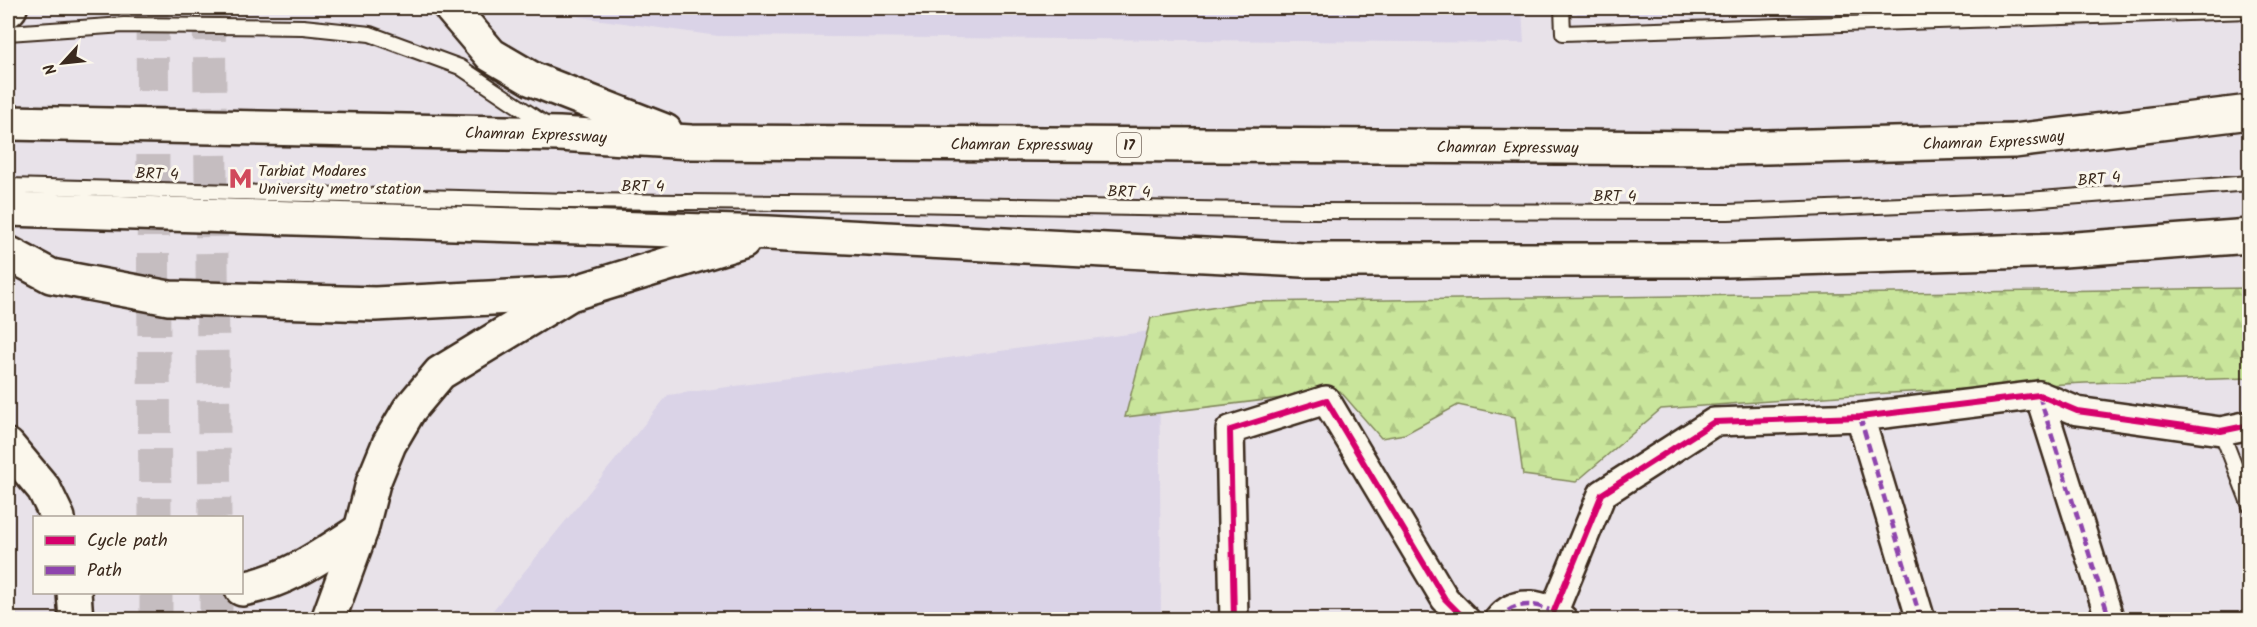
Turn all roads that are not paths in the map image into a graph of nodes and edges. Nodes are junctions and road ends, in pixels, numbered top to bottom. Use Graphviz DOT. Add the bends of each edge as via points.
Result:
graph roads {
  1 [pos="451,8"];
  2 [pos="1562,8"];
  3 [pos="2250,11"];
  4 [pos="8,33"];
  5 [pos="2250,112"];
  6 [pos="8,123"];
  7 [pos="559,134"];
  8 [pos="691,142"];
  9 [pos="2250,183"];
  10 [pos="8,186"];
  11 [pos="8,209"];
  12 [pos="769,233"];
  13 [pos="2250,236"];
  14 [pos="8,253"];
  15 [pos="570,294"];
  16 [pos="2039,396"];
  17 [pos="1860,417"];
  18 [pos="2250,425"];
  19 [pos="2221,431"];
  20 [pos="8,446"];
  21 [pos="51,503"];
  22 [pos="2250,506"];
  23 [pos="76,516"];
  24 [pos="361,530"];
  25 [pos="243,589"];
  26 [pos="74,594"];
  27 [pos="1559,615"];
  28 [pos="75,620"];
  29 [pos="328,620"];
  30 [pos="1234,620"];
  31 [pos="1466,620"];
  32 [pos="1498,620"];
  33 [pos="1921,620"];
  34 [pos="2110,620"];
  1 -- 8 [label="highway" via="491,55 532,80"];
  2 -- 3 [label="lane" via="1563,33"];
  4 -- 7 [label="lane" via="124,25 303,27 370,34 460,67"];
  5 -- 8 [label="highway, Chamran Expressway / 17" via="2014,141 1726,148"];
  6 -- 7 [label="highway, Chamran Expressway / 17"];
  7 -- 8 [label="highway, Chamran Expressway / 17"];
  9 -- 10 [label="lane, BRT 4" via="2028,200 1728,212 1305,211 569,201"];
  11 -- 12 [label="highway"];
  12 -- 13 [label="highway" via="1304,260 1726,260 2063,250"];
  12 -- 15 [label="highway"];
  14 -- 15 [label="highway" via="51,276 170,298 375,304"];
  15 -- 24 [label="highway" via="440,373 409,410 389,444 373,483"];
  16 -- 17 [label="street"];
  16 -- 19 [label="street" via="2077,411"];
  16 -- 34 [label="street"];
  17 -- 27 [label="street" via="1714,422 1602,494"];
  17 -- 33 [label="street"];
  18 -- 19 [label="street"];
  19 -- 22 [label="lane"];
  20 -- 21 [label="highway"];
  21 -- 23 [label="highway"];
  24 -- 25 [label="highway" via="300,570"];
  24 -- 29 [label="highway"];
  26 -- 28 [label="highway"];
  27 -- 32 [label="street" via="1540,605 1526,604"];
  30 -- 31 [label="street" via="1230,430 1326,400 1444,599"];
}
